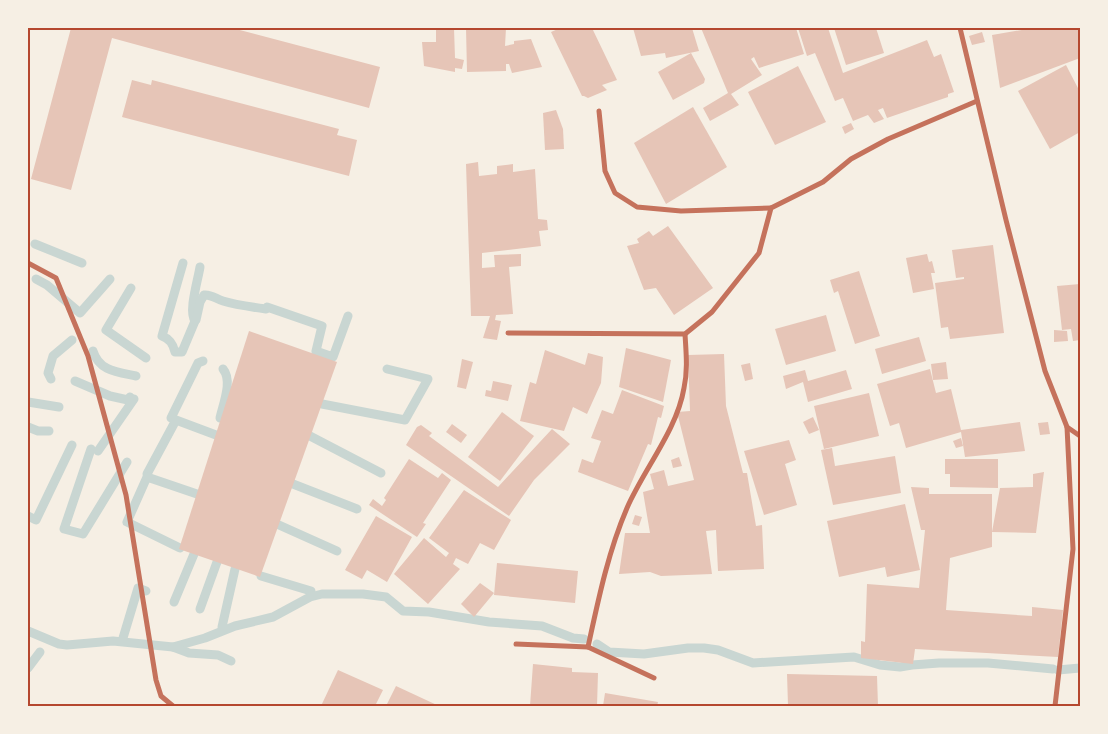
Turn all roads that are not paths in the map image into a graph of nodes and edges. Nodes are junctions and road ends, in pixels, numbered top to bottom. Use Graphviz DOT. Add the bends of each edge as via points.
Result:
graph roads {
  1 [pos="960,28"];
  2 [pos="977,101"];
  3 [pos="599,111"];
  4 [pos="771,208"];
  5 [pos="28,263"];
  6 [pos="508,333"];
  7 [pos="686,334"];
  8 [pos="1067,427"];
  9 [pos="1080,436"];
  10 [pos="516,644"];
  11 [pos="588,647"];
  12 [pos="654,678"];
  13 [pos="173,706"];
  14 [pos="1055,706"];
  1 -- 2 [label="street"];
  2 -- 4 [label="street" via="888,140 852,159 823,182"];
  2 -- 8 [label="street" via="1045,371"];
  3 -- 4 [label="street" via="606,171 615,193 637,207 681,211"];
  4 -- 7 [label="street" via="759,253 712,312"];
  5 -- 13 [label="street" via="56,278 88,356 126,495 156,680 161,696"];
  6 -- 7 [label="street"];
  7 -- 11 [label="street" via="684,389 671,427 627,508 616,536"];
  8 -- 9 [label="street"];
  8 -- 14 [label="street" via="1072,549"];
  10 -- 11 [label="street"];
  11 -- 12 [label="street"];
}
